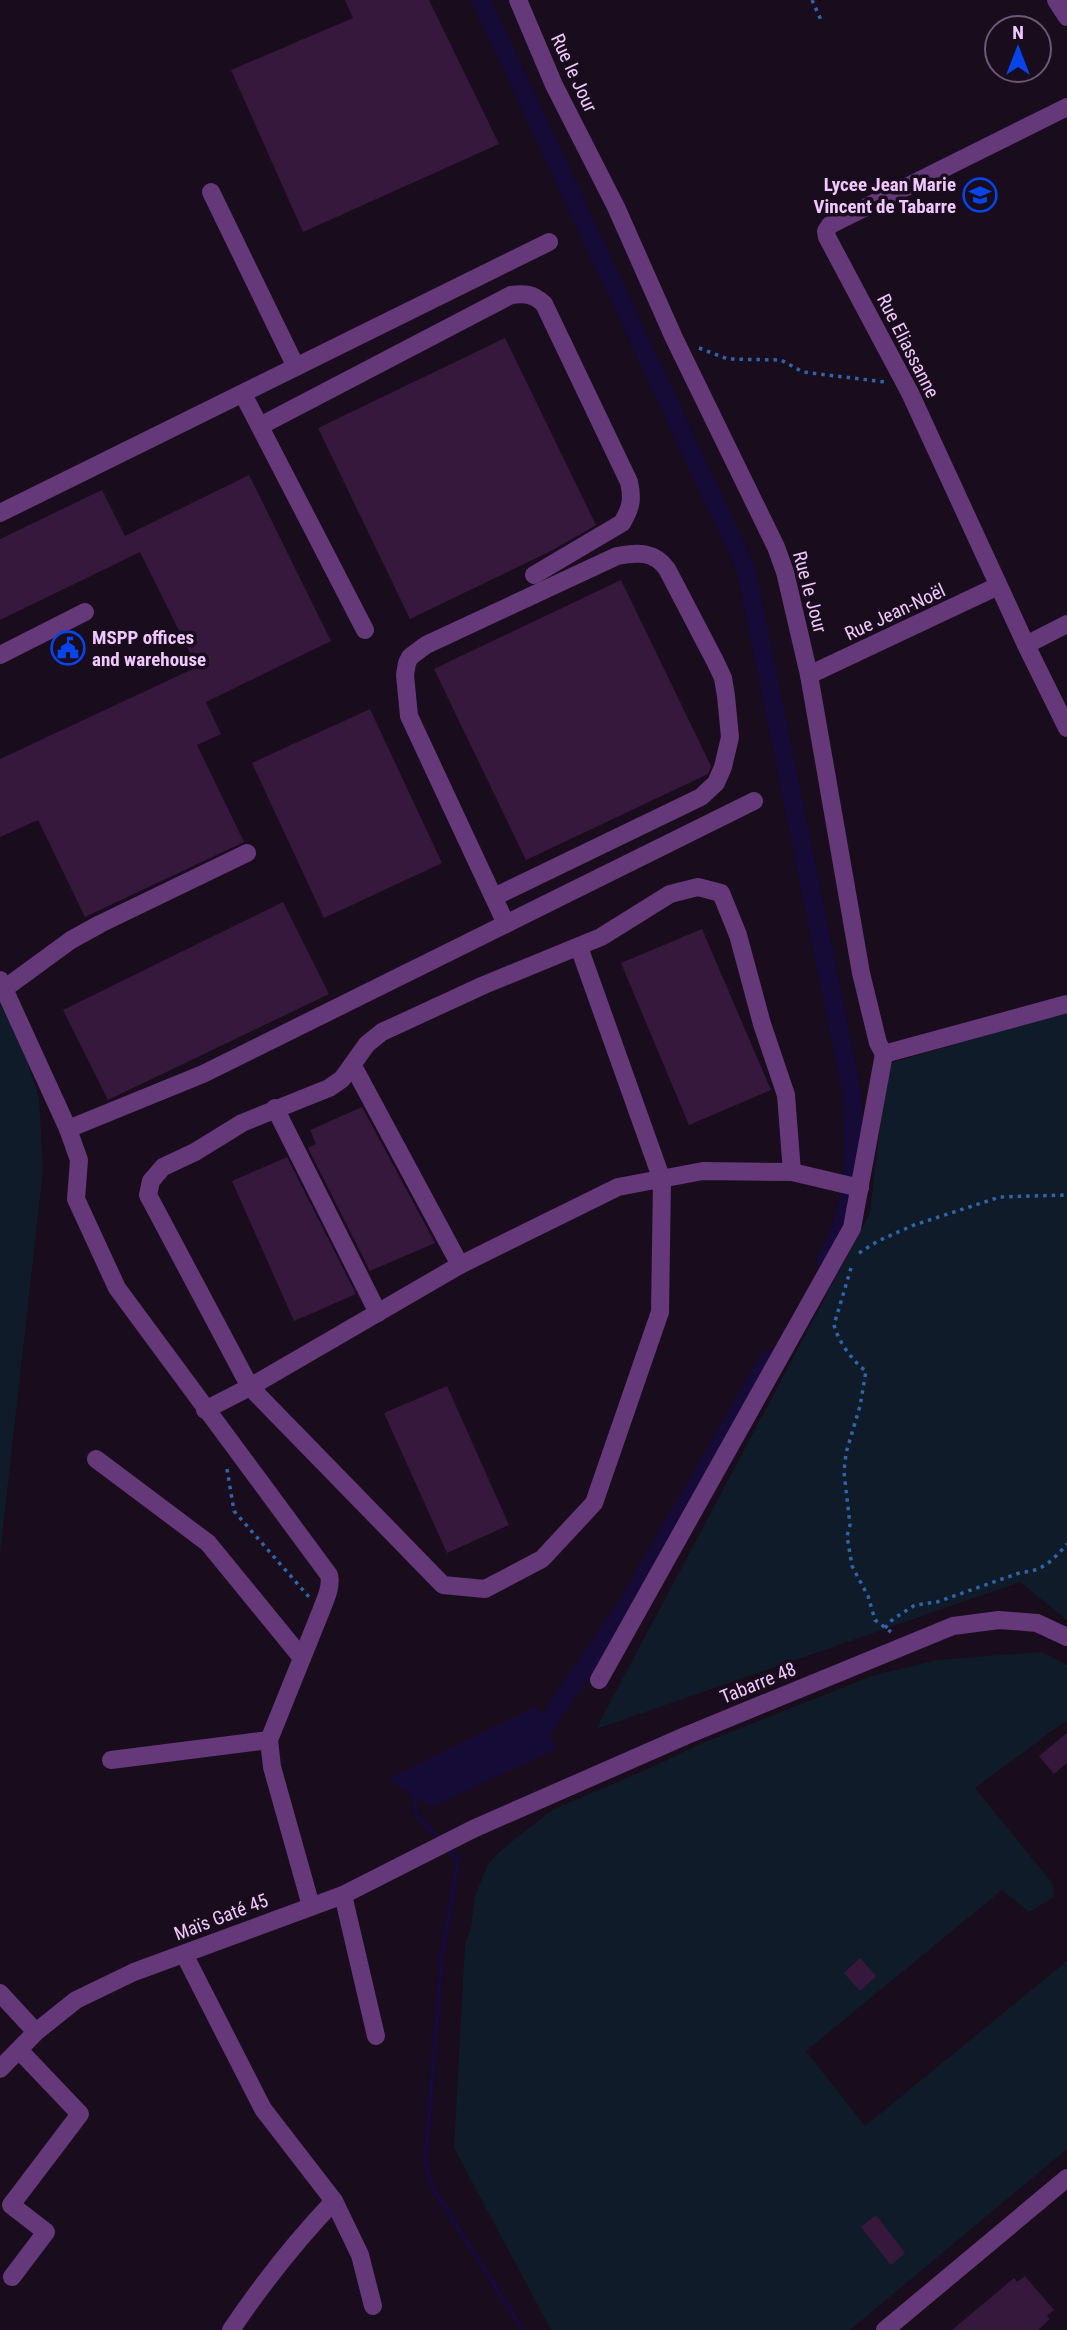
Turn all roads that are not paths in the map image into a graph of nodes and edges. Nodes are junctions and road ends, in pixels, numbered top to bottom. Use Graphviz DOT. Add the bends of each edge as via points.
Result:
graph roads {
  1 [pos="518,0"];
  2 [pos="1067,107"];
  3 [pos="211,192"];
  4 [pos="549,242"];
  5 [pos="296,368"];
  6 [pos="243,394"];
  7 [pos="260,426"];
  8 [pos="0,513"];
  9 [pos="534,575"];
  10 [pos="999,586"];
  11 [pos="85,612"];
  12 [pos="1067,624"];
  13 [pos="365,630"];
  14 [pos="1026,645"];
  15 [pos="0,655"];
  16 [pos="809,675"];
  17 [pos="1067,728"];
  18 [pos="754,801"];
  19 [pos="247,853"];
  20 [pos="494,897"];
  21 [pos="506,924"];
  22 [pos="579,947"];
  23 [pos="2,985"];
  24 [pos="1067,1004"];
  25 [pos="884,1054"];
  26 [pos="353,1066"];
  27 [pos="275,1108"];
  28 [pos="68,1129"];
  29 [pos="792,1172"];
  30 [pos="662,1180"];
  31 [pos="860,1188"];
  32 [pos="460,1265"];
  33 [pos="378,1313"];
  34 [pos="250,1387"];
  35 [pos="205,1410"];
  36 [pos="96,1459"];
  37 [pos="1067,1637"];
  38 [pos="302,1658"];
  39 [pos="598,1680"];
  40 [pos="269,1740"];
  41 [pos="111,1760"];
  42 [pos="473,1829"];
  43 [pos="343,1895"];
  44 [pos="311,1906"];
  45 [pos="184,1954"];
  46 [pos="0,1993"];
  47 [pos="36,2032"];
  48 [pos="376,2036"];
  49 [pos="19,2050"];
  50 [pos="0,2069"];
  51 [pos="1067,2178"];
  52 [pos="334,2201"];
  53 [pos="12,2277"];
  54 [pos="373,2306"];
  55 [pos="231,2330"];
  56 [pos="885,2330"];
  1 -- 16 [label="street, Rue le Jour" via="554,85 776,547"];
  2 -- 10 [label="street, Rue Eliassanne" via="830,225 826,231 910,393"];
  3 -- 5 [label="street"];
  4 -- 5 [label="street"];
  5 -- 6 [label="street"];
  6 -- 7 [label="street"];
  6 -- 8 [label="street"];
  7 -- 9 [label="street" via="511,296 534,296 544,304 633,498 622,523"];
  7 -- 13 [label="street"];
  10 -- 14 [label="street, Rue Eliassanne"];
  10 -- 16 [label="street, Rue Jean-Noël"];
  11 -- 15 [label="street"];
  12 -- 14 [label="street"];
  14 -- 17 [label="street, Rue Eliassanne"];
  16 -- 25 [label="street, Rue le Jour" via="862,973"];
  18 -- 21 [label="street"];
  19 -- 23 [label="street" via="90,929"];
  20 -- 20 [label="street" via="409,716 407,663 426,645 617,556 655,556 667,569 723,678 730,737 716,783 701,797"];
  20 -- 21 [label="street"];
  21 -- 28 [label="street" via="203,1074"];
  22 -- 26 [label="street" via="382,1032"];
  22 -- 29 [label="street" via="670,894 698,887 721,893 786,1094"];
  22 -- 30 [label="street"];
  23 -- 28 [label="street"];
  24 -- 25 [label="street"];
  25 -- 31 [label="street"];
  26 -- 27 [label="street" via="329,1088"];
  26 -- 32 [label="street"];
  27 -- 33 [label="street"];
  27 -- 34 [label="street" via="163,1167 151,1181 148,1195"];
  28 -- 35 [label="street" via="79,1160 76,1199 117,1288"];
  29 -- 30 [label="street" via="703,1171"];
  29 -- 31 [label="street"];
  30 -- 32 [label="street" via="618,1187"];
  30 -- 34 [label="street" via="660,1312 594,1503 541,1559 485,1589 443,1585"];
  31 -- 39 [label="street" via="852,1228"];
  32 -- 33 [label="street"];
  33 -- 34 [label="street"];
  34 -- 35 [label="street"];
  35 -- 38 [label="street" via="329,1575 329,1589"];
  36 -- 38 [label="street" via="208,1543"];
  37 -- 42 [label="street, Tabarre 48" via="1037,1623 999,1620 953,1626"];
  38 -- 40 [label="street"];
  40 -- 41 [label="street"];
  40 -- 44 [label="street" via="272,1767"];
  42 -- 43 [label="street, Maïs Gaté 45"];
  43 -- 44 [label="street, Maïs Gaté 45"];
  43 -- 48 [label="street"];
  44 -- 45 [label="street, Maïs Gaté 45"];
  45 -- 47 [label="street, Maïs Gaté 45" via="76,2000"];
  45 -- 52 [label="street" via="263,2109"];
  46 -- 47 [label="street"];
  47 -- 49 [label="street, Maïs Gaté 45"];
  49 -- 50 [label="street, Maïs Gaté 45"];
  49 -- 53 [label="street" via="80,2115 10,2205 46,2232"];
  51 -- 56 [label="street"];
  52 -- 54 [label="street" via="360,2255"];
  52 -- 55 [label="street" via="296,2242"];
}
